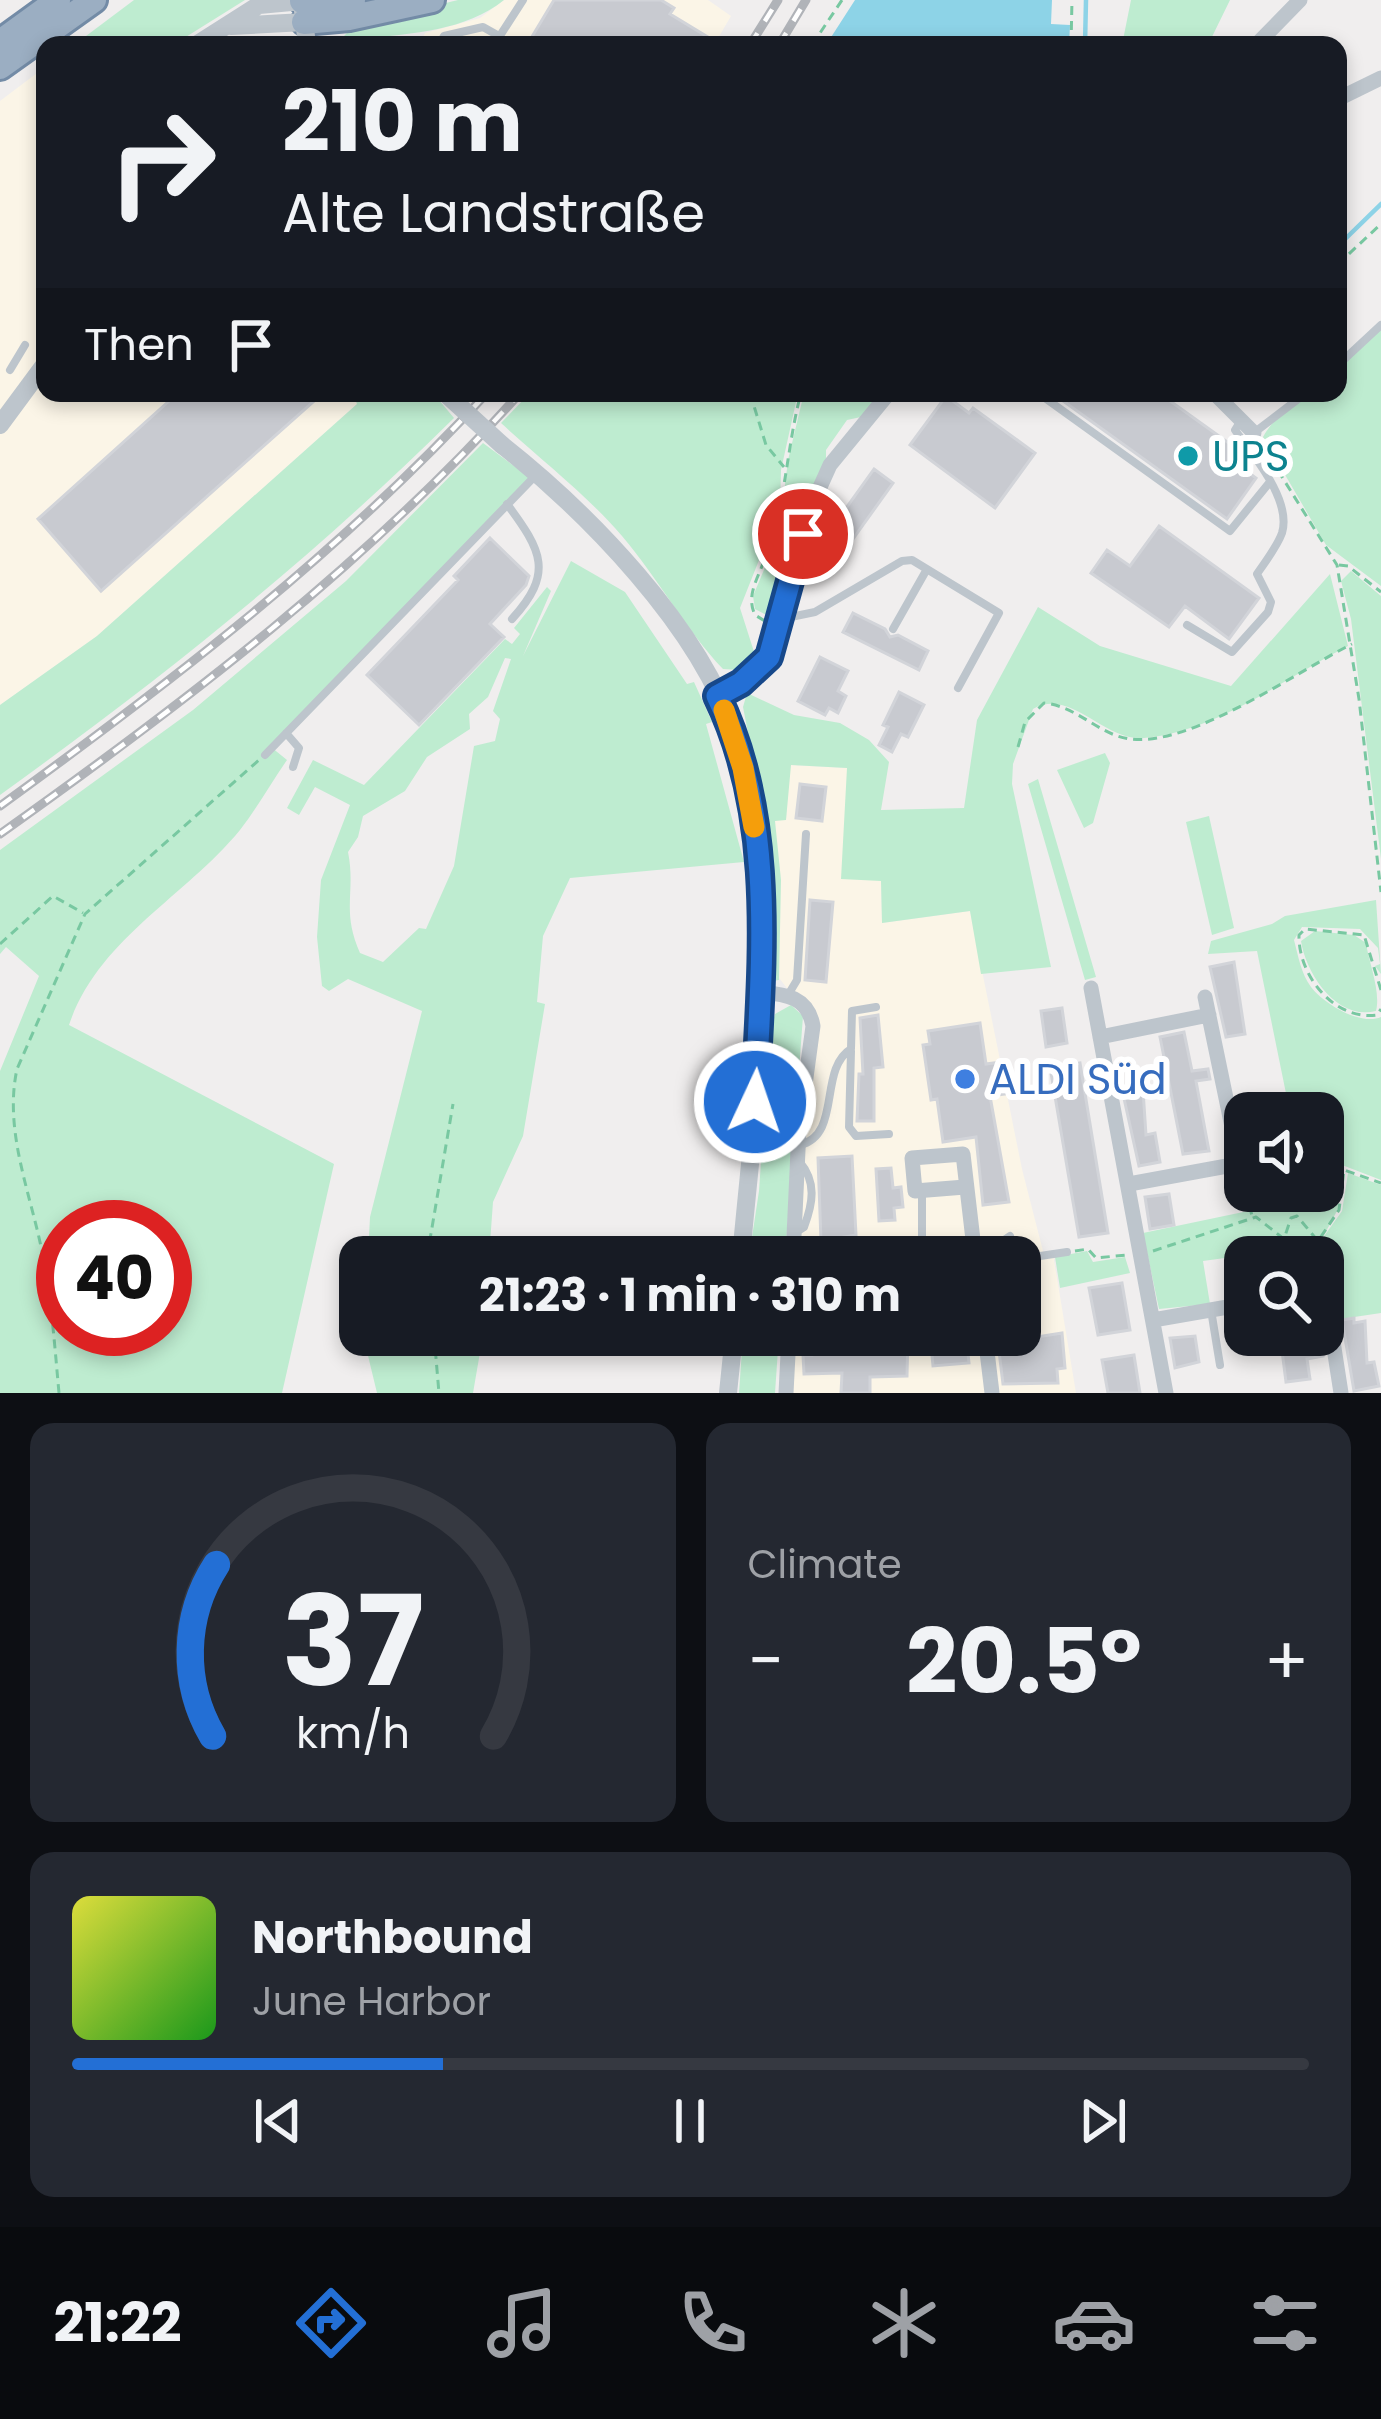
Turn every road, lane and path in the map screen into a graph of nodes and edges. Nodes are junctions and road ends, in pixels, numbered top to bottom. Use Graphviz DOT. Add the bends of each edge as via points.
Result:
graph roads {
  1 [pos="58,0"];
  2 [pos="94,0"];
  3 [pos="372,0"];
  4 [pos="523,0"];
  5 [pos="842,0"];
  6 [pos="1072,0"];
  7 [pos="1300,0"];
  8 [pos="426,1"];
  9 [pos="261,3"];
  10 [pos="351,9"];
  11 [pos="304,17"];
  12 [pos="221,27"];
  13 [pos="43,36"];
  14 [pos="208,36"];
  15 [pos="336,36"];
  16 [pos="448,36"];
  17 [pos="492,36"];
  18 [pos="499,36"];
  19 [pos="818,36"];
  20 [pos="1071,36"];
  21 [pos="1265,36"];
  22 [pos="36,41"];
  23 [pos="0,42"];
  24 [pos="0,67"];
  25 [pos="1381,78"];
  26 [pos="1347,95"];
  27 [pos="1381,224"];
  28 [pos="1347,256"];
  29 [pos="1381,325"];
  30 [pos="1347,356"];
  31 [pos="36,360"];
  32 [pos="10,370"];
  33 [pos="36,377"];
  34 [pos="455,402"];
  35 [pos="753,402"];
  36 [pos="799,402"];
  37 [pos="882,402"];
  38 [pos="1051,402"];
  39 [pos="1223,402"];
  40 [pos="1290,402"];
  41 [pos="0,425"];
  42 [pos="1247,427"];
  43 [pos="785,469"];
  44 [pos="538,473"];
  45 [pos="1270,483"];
  46 [pos="507,504"];
  47 [pos="1337,565"];
  48 [pos="927,569"];
  49 [pos="1381,592"];
  50 [pos="512,619"];
  51 [pos="778,623"];
  52 [pos="1187,625"];
  53 [pos="893,629"];
  54 [pos="1352,644"];
  55 [pos="958,688"];
  56 [pos="722,705"];
  57 [pos="286,733"];
  58 [pos="1018,747"];
  59 [pos="265,754"];
  60 [pos="293,767"];
  61 [pos="806,834"];
  62 [pos="1381,892"];
  63 [pos="85,914"];
  64 [pos="0,944"];
  65 [pos="1379,979"];
  66 [pos="1090,988"];
  67 [pos="1381,990"];
  68 [pos="760,992"];
  69 [pos="788,995"];
  70 [pos="1205,997"];
  71 [pos="876,1007"];
  72 [pos="1381,1009"];
  73 [pos="1209,1015"];
  74 [pos="1100,1037"];
  75 [pos="851,1049"];
  76 [pos="1225,1092"];
  77 [pos="453,1104"];
  78 [pos="889,1134"];
  79 [pos="798,1152"];
  80 [pos="1224,1179"];
  81 [pos="1381,1183"];
  82 [pos="1129,1184"];
  83 [pos="965,1187"];
  84 [pos="922,1190"];
  85 [pos="1251,1212"];
  86 [pos="1253,1218"];
  87 [pos="431,1236"];
  88 [pos="743,1236"];
  89 [pos="794,1236"];
  90 [pos="922,1236"];
  91 [pos="972,1236"];
  92 [pos="1280,1236"];
  93 [pos="1285,1236"];
  94 [pos="1314,1236"];
  95 [pos="1321,1236"];
  96 [pos="1067,1252"];
  97 [pos="1140,1252"];
  98 [pos="1041,1256"];
  99 [pos="1224,1308"];
  100 [pos="1210,1310"];
  101 [pos="1154,1320"];
  102 [pos="436,1356"];
  103 [pos="732,1356"];
  104 [pos="788,1356"];
  105 [pos="988,1356"];
  106 [pos="1335,1356"];
  107 [pos="1220,1365"];
  108 [pos="59,1393"];
  109 [pos="439,1393"];
  110 [pos="728,1393"];
  111 [pos="786,1393"];
  112 [pos="992,1393"];
  113 [pos="1166,1393"];
  114 [pos="1341,1393"];
  1 -- 23 [label="highway"];
  2 -- 13 [label="highway"];
  3 -- 8 [label="highway"];
  4 -- 18 [label="lane"];
  5 -- 19 [label="path"];
  6 -- 20 [label="path"];
  7 -- 21 [label="street"];
  8 -- 10 [label="highway"];
  9 -- 11 [label="street"];
  9 -- 12 [label="street"];
  10 -- 11 [label="highway"];
  10 -- 15 [label="highway"];
  11 -- 12 [label="street"];
  12 -- 14 [label="street"];
  16 -- 17 [label="lane" via="483,27"];
  22 -- 24 [label="highway"];
  25 -- 26 [label="street"];
  27 -- 28 [label="path"];
  29 -- 30 [label="lane"];
  31 -- 32 [label="lane" via="23,350"];
  33 -- 41 [label="street"];
  34 -- 44 [label="street, bridge"];
  35 -- 43 [label="path" via="766,445"];
  36 -- 43 [label="path"];
  37 -- 51 [label="street" via="830,465"];
  38 -- 45 [label="lane" via="1230,531"];
  39 -- 42 [label="street"];
  40 -- 42 [label="lane"];
  42 -- 45 [label="lane" via="1235,430"];
  42 -- 47 [label="path"];
  43 -- 51 [label="path" via="782,509 750,598 755,615"];
  44 -- 46 [label="lane"];
  44 -- 56 [label="street" via="632,569"];
  45 -- 52 [label="lane" via="1284,528 1257,574 1268,613 1232,652"];
  46 -- 50 [label="lane" via="542,571"];
  46 -- 57 [label="lane"];
  47 -- 49 [label="path"];
  47 -- 54 [label="path"];
  48 -- 51 [label="lane" via="902,561 814,612"];
  48 -- 53 [label="lane"];
  48 -- 55 [label="lane" via="999,613"];
  51 -- 56 [label="street" via="763,665"];
  54 -- 58 [label="path" via="1237,708 1149,738 1116,735 1044,703 1025,722"];
  54 -- 62 [label="path"];
  56 -- 68 [label="street" via="757,846"];
  57 -- 59 [label="lane"];
  57 -- 60 [label="lane" via="304,747"];
  59 -- 63 [label="path"];
  61 -- 69 [label="lane" via="797,980"];
  63 -- 64 [label="path" via="53,896"];
  63 -- 108 [label="path" via="12,1091 45,1263"];
  65 -- 67 [label="path"];
  65 -- 72 [label="path" via="1364,935 1299,934 1315,988 1362,1017"];
  66 -- 74 [label="street"];
  68 -- 69 [label="street"];
  68 -- 88 [label="street"];
  69 -- 79 [label="street" via="811,1012 813,1025"];
  70 -- 73 [label="street"];
  71 -- 75 [label="lane" via="852,1011"];
  73 -- 74 [label="street"];
  73 -- 76 [label="street"];
  74 -- 82 [label="street"];
  75 -- 78 [label="lane" via="851,1132"];
  75 -- 79 [label="lane" via="838,1063 819,1135"];
  77 -- 87 [label="path"];
  79 -- 89 [label="street"];
  80 -- 82 [label="street"];
  81 -- 95 [label="path" via="1344,1170 1339,1210"];
  82 -- 97 [label="street"];
  83 -- 84 [label="street"];
  83 -- 84 [label="street" via="963,1154 912,1158 915,1191"];
  83 -- 91 [label="street"];
  84 -- 90 [label="lane"];
  85 -- 86 [label="path"];
  86 -- 92 [label="path"];
  86 -- 97 [label="path"];
  93 -- 94 [label="path" via="1297,1216"];
  96 -- 97 [label="path"];
  96 -- 98 [label="lane"];
  97 -- 101 [label="street"];
  99 -- 100 [label="street"];
  100 -- 101 [label="street"];
  100 -- 107 [label="lane"];
  101 -- 113 [label="street"];
  102 -- 109 [label="path"];
  103 -- 110 [label="street"];
  104 -- 111 [label="street"];
  105 -- 112 [label="street"];
  106 -- 114 [label="street"];
}
